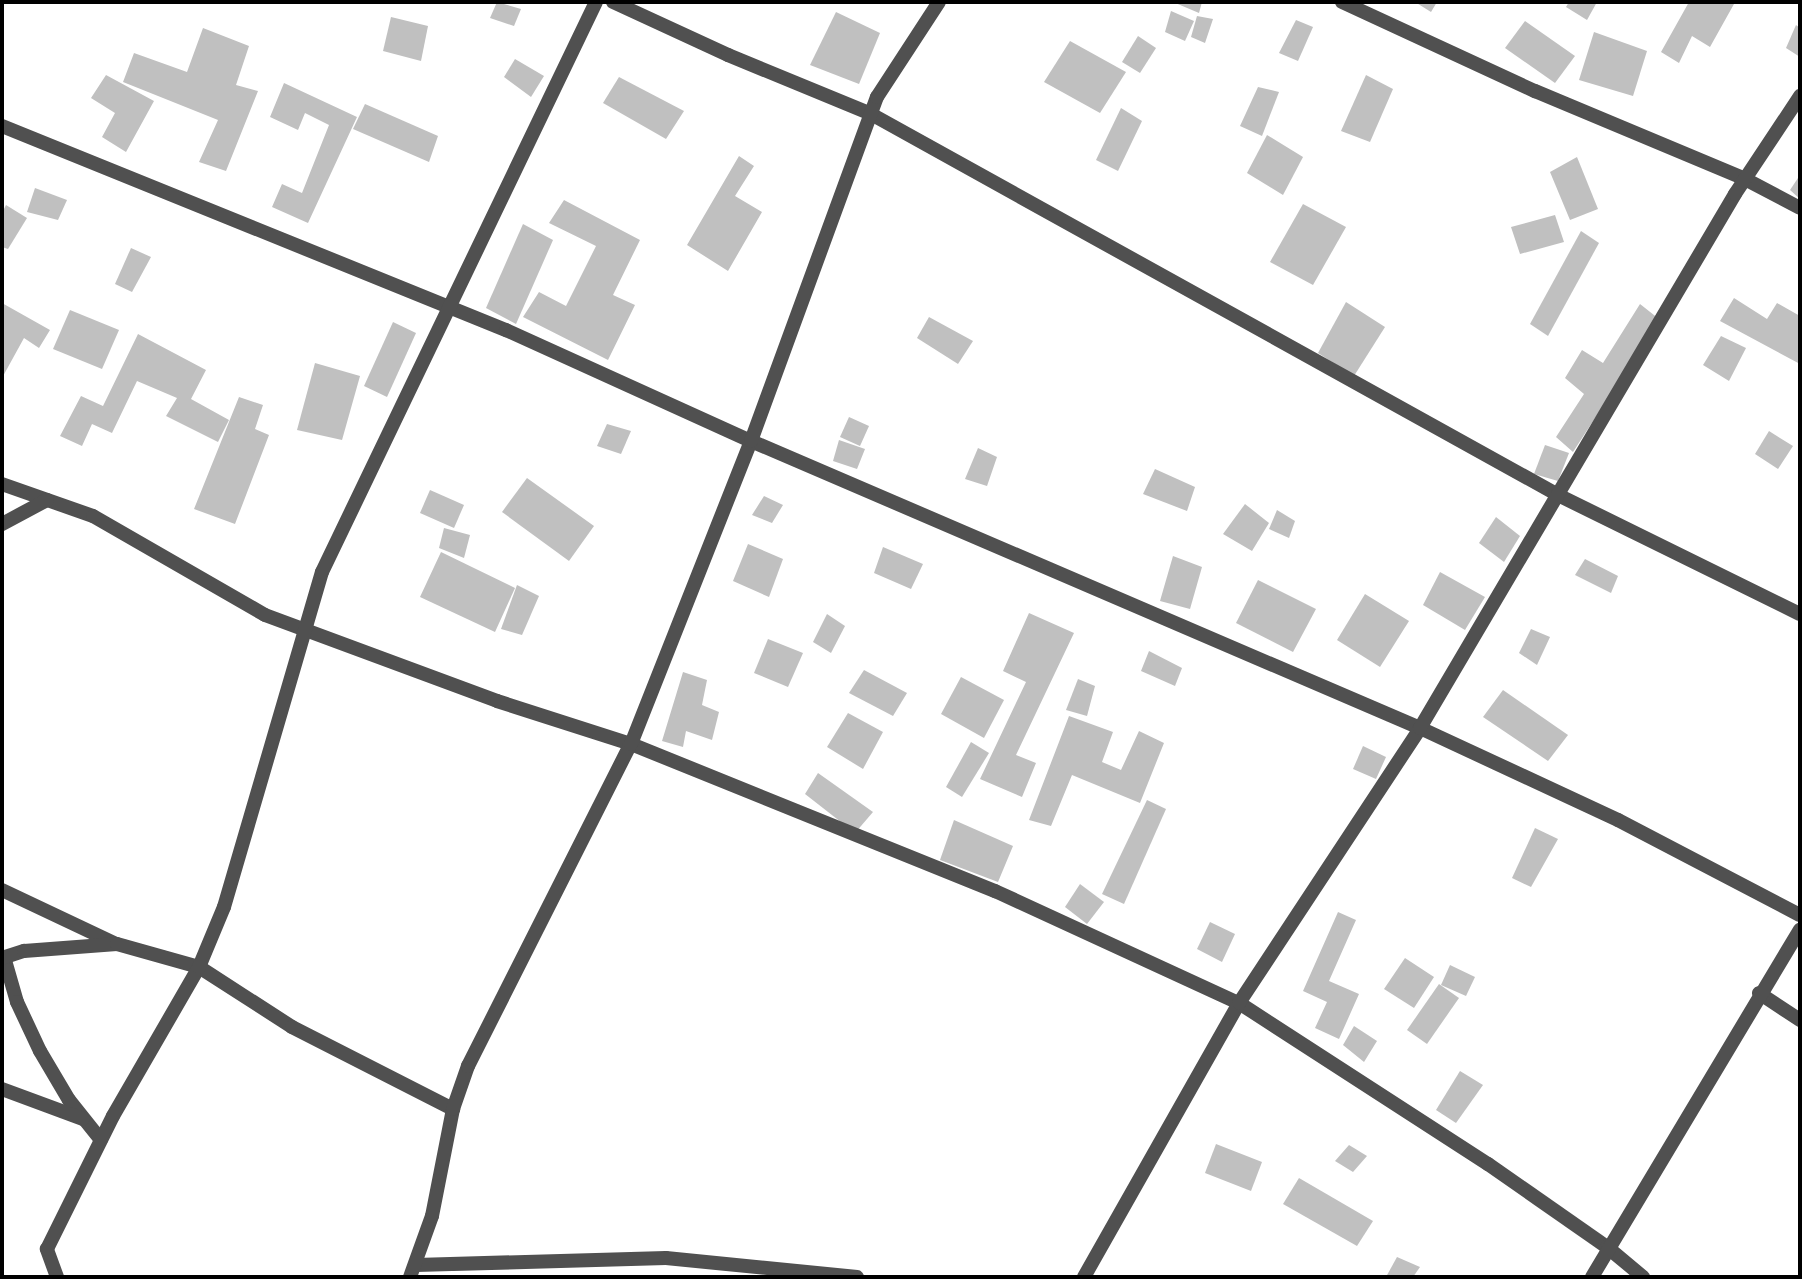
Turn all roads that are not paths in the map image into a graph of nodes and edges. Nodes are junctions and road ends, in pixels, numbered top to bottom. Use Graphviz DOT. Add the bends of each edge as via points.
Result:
graph roads {
  1 [pos="596,2"];
  2 [pos="613,2"];
  3 [pos="939,2"];
  4 [pos="1342,2"];
  5 [pos="1800,96"];
  6 [pos="872,114"];
  7 [pos="2,126"];
  8 [pos="1745,179"];
  9 [pos="1800,208"];
  10 [pos="446,306"];
  11 [pos="751,442"];
  12 [pos="2,484"];
  13 [pos="1560,496"];
  14 [pos="47,500"];
  15 [pos="2,524"];
  16 [pos="1800,614"];
  17 [pos="305,631"];
  18 [pos="1420,728"];
  19 [pos="631,744"];
  20 [pos="2,890"];
  21 [pos="1800,915"];
  22 [pos="1800,929"];
  23 [pos="117,944"];
  24 [pos="3,957"];
  25 [pos="200,967"];
  26 [pos="1759,993"];
  27 [pos="1239,1003"];
  28 [pos="1800,1020"];
  29 [pos="2,1089"];
  30 [pos="453,1109"];
  31 [pos="83,1119"];
  32 [pos="101,1140"];
  33 [pos="1608,1247"];
  34 [pos="473,1264"];
  35 [pos="413,1271"];
  36 [pos="57,1277"];
  37 [pos="488,1277"];
  38 [pos="857,1277"];
  39 [pos="1084,1277"];
  40 [pos="1592,1277"];
  41 [pos="1643,1277"];
  1 -- 10 [label="street"];
  2 -- 6 [label="street"];
  3 -- 6 [label="street" via="877,97"];
  4 -- 8 [label="street" via="1535,91"];
  5 -- 8 [label="street"];
  6 -- 11 [label="street"];
  6 -- 13 [label="street"];
  7 -- 10 [label="street"];
  8 -- 9 [label="street"];
  8 -- 13 [label="street"];
  10 -- 11 [label="street"];
  10 -- 17 [label="street" via="322,572"];
  11 -- 18 [label="street"];
  11 -- 19 [label="street"];
  12 -- 14 [label="street"];
  13 -- 16 [label="street"];
  13 -- 18 [label="street"];
  14 -- 15 [label="street"];
  14 -- 17 [label="street" via="93,516 265,615"];
  17 -- 19 [label="street"];
  17 -- 25 [label="street" via="238,869"];
  18 -- 21 [label="street" via="1618,820"];
  18 -- 27 [label="street"];
  19 -- 27 [label="street" via="995,891"];
  19 -- 30 [label="street" via="484,1030"];
  20 -- 23 [label="street"];
  22 -- 26 [label="street"];
  23 -- 24 [label="street"];
  23 -- 25 [label="street"];
  24 -- 31 [label="street" via="40,1051"];
  25 -- 30 [label="street" via="292,1027"];
  25 -- 32 [label="street"];
  26 -- 28 [label="street"];
  26 -- 33 [label="street"];
  27 -- 33 [label="street"];
  27 -- 39 [label="street"];
  29 -- 31 [label="street"];
  30 -- 35 [label="street" via="448,1149"];
  31 -- 32 [label="street"];
  32 -- 36 [label="street" via="47,1249"];
  33 -- 40 [label="street"];
  33 -- 41 [label="street"];
  34 -- 35 [label="street"];
  34 -- 37 [label="street"];
  34 -- 38 [label="street" via="666,1258"];
}
